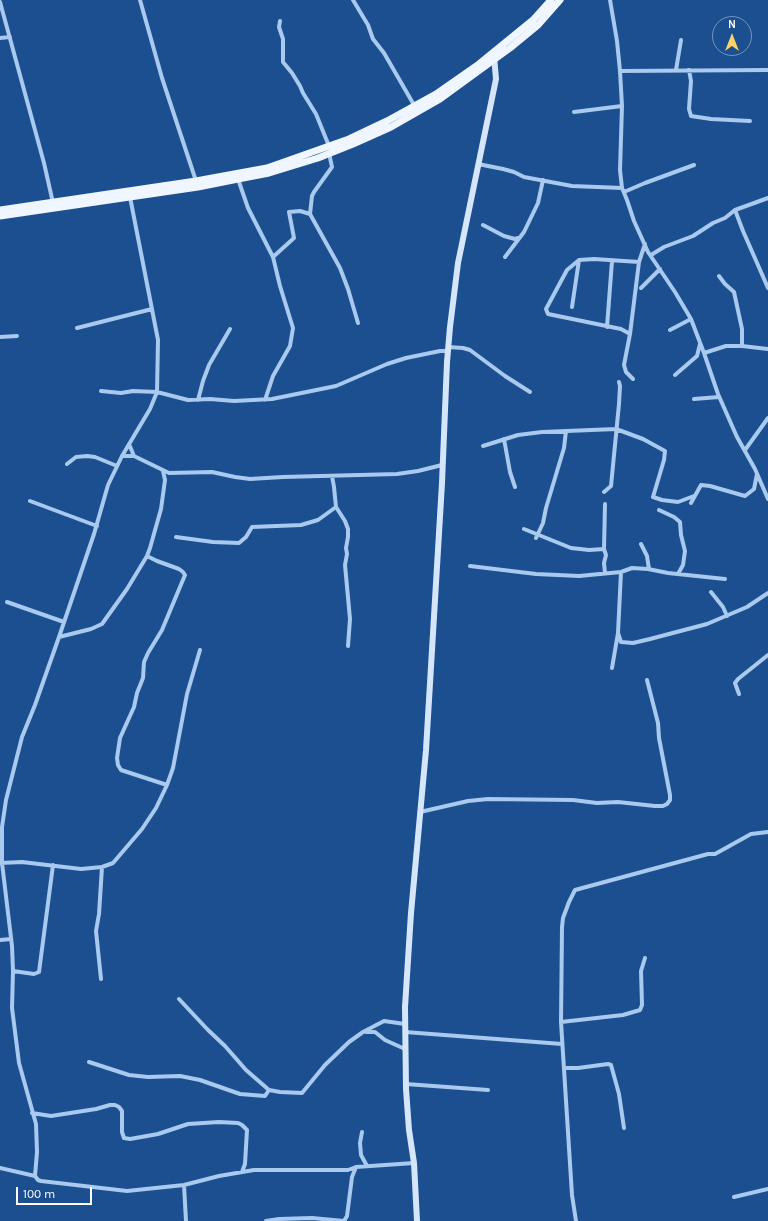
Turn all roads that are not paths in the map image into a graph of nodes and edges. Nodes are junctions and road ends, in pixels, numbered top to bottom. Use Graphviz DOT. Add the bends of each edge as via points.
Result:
graph roads {
  1 [pos="140,0"];
  2 [pos="354,0"];
  3 [pos="551,0"];
  4 [pos="560,0"];
  5 [pos="610,0"];
  6 [pos="0,2"];
  7 [pos="280,21"];
  8 [pos="10,37"];
  9 [pos="0,38"];
  10 [pos="681,40"];
  11 [pos="494,56"];
  12 [pos="676,70"];
  13 [pos="689,70"];
  14 [pos="768,70"];
  15 [pos="620,71"];
  16 [pos="414,106"];
  17 [pos="622,106"];
  18 [pos="574,112"];
  19 [pos="750,121"];
  20 [pos="329,150"];
  21 [pos="478,164"];
  22 [pos="694,165"];
  23 [pos="238,179"];
  24 [pos="543,180"];
  25 [pos="197,184"];
  26 [pos="623,190"];
  27 [pos="130,197"];
  28 [pos="768,198"];
  29 [pos="53,206"];
  30 [pos="0,210"];
  31 [pos="735,210"];
  32 [pos="310,214"];
  33 [pos="0,216"];
  34 [pos="483,225"];
  35 [pos="518,238"];
  36 [pos="645,243"];
  37 [pos="651,255"];
  38 [pos="505,256"];
  39 [pos="273,257"];
  40 [pos="579,260"];
  41 [pos="612,261"];
  42 [pos="639,262"];
  43 [pos="660,269"];
  44 [pos="719,276"];
  45 [pos="641,288"];
  46 [pos="768,288"];
  47 [pos="572,307"];
  48 [pos="152,309"];
  49 [pos="691,319"];
  50 [pos="358,323"];
  51 [pos="607,327"];
  52 [pos="77,328"];
  53 [pos="230,329"];
  54 [pos="670,330"];
  55 [pos="630,334"];
  56 [pos="17,336"];
  57 [pos="0,337"];
  58 [pos="700,343"];
  59 [pos="742,346"];
  60 [pos="448,349"];
  61 [pos="768,349"];
  62 [pos="704,353"];
  63 [pos="675,375"];
  64 [pos="633,379"];
  65 [pos="619,382"];
  66 [pos="102,391"];
  67 [pos="157,392"];
  68 [pos="530,392"];
  69 [pos="719,397"];
  70 [pos="694,399"];
  71 [pos="198,400"];
  72 [pos="265,400"];
  73 [pos="768,418"];
  74 [pos="616,429"];
  75 [pos="566,431"];
  76 [pos="504,439"];
  77 [pos="129,444"];
  78 [pos="483,446"];
  79 [pos="745,450"];
  80 [pos="122,456"];
  81 [pos="134,456"];
  82 [pos="68,464"];
  83 [pos="442,465"];
  84 [pos="118,466"];
  85 [pos="163,471"];
  86 [pos="170,473"];
  87 [pos="757,474"];
  88 [pos="332,476"];
  89 [pos="165,480"];
  90 [pos="515,487"];
  91 [pos="604,492"];
  92 [pos="694,496"];
  93 [pos="768,499"];
  94 [pos="30,501"];
  95 [pos="691,503"];
  96 [pos="605,504"];
  97 [pos="336,507"];
  98 [pos="659,510"];
  99 [pos="96,526"];
  100 [pos="524,529"];
  101 [pos="537,536"];
  102 [pos="176,537"];
  103 [pos="641,544"];
  104 [pos="604,549"];
  105 [pos="146,556"];
  106 [pos="470,566"];
  107 [pos="650,569"];
  108 [pos="621,572"];
  109 [pos="605,573"];
  110 [pos="678,574"];
  111 [pos="725,579"];
  112 [pos="711,592"];
  113 [pos="768,593"];
  114 [pos="7,602"];
  115 [pos="727,616"];
  116 [pos="64,622"];
  117 [pos="618,633"];
  118 [pos="59,637"];
  119 [pos="348,646"];
  120 [pos="200,650"];
  121 [pos="768,655"];
  122 [pos="612,668"];
  123 [pos="647,680"];
  124 [pos="739,694"];
  125 [pos="167,785"];
  126 [pos="420,812"];
  127 [pos="768,832"];
  128 [pos="1,863"];
  129 [pos="53,865"];
  130 [pos="102,867"];
  131 [pos="11,939"];
  132 [pos="0,940"];
  133 [pos="645,958"];
  134 [pos="13,971"];
  135 [pos="101,979"];
  136 [pos="179,999"];
  137 [pos="561,1022"];
  138 [pos="405,1024"];
  139 [pos="363,1032"];
  140 [pos="405,1032"];
  141 [pos="562,1044"];
  142 [pos="405,1049"];
  143 [pos="89,1062"];
  144 [pos="564,1068"];
  145 [pos="406,1084"];
  146 [pos="269,1090"];
  147 [pos="488,1090"];
  148 [pos="32,1113"];
  149 [pos="624,1128"];
  150 [pos="362,1132"];
  151 [pos="414,1163"];
  152 [pos="245,1164"];
  153 [pos="367,1166"];
  154 [pos="356,1167"];
  155 [pos="0,1168"];
  156 [pos="249,1170"];
  157 [pos="348,1170"];
  158 [pos="242,1172"];
  159 [pos="35,1176"];
  160 [pos="352,1177"];
  161 [pos="184,1185"];
  162 [pos="768,1189"];
  163 [pos="734,1197"];
  164 [pos="186,1221"];
  165 [pos="266,1221"];
  166 [pos="417,1221"];
  167 [pos="576,1221"];
  1 -- 25 [label="street" via="162,78"];
  2 -- 16 [label="street"];
  3 -- 11 [label="main road"];
  4 -- 11 [label="main road" via="538,25"];
  5 -- 15 [label="street" via="618,41"];
  6 -- 8 [label="street"];
  7 -- 20 [label="street" via="283,62 316,114"];
  8 -- 9 [label="street"];
  8 -- 29 [label="street"];
  10 -- 12 [label="street"];
  11 -- 16 [label="main road"];
  11 -- 20 [label="main road" via="428,106 391,127"];
  11 -- 21 [label="street" via="496,79"];
  12 -- 13 [label="street"];
  12 -- 15 [label="street"];
  13 -- 14 [label="street"];
  13 -- 19 [label="street" via="691,116"];
  15 -- 17 [label="street"];
  16 -- 20 [label="main road"];
  17 -- 18 [label="street"];
  17 -- 26 [label="street" via="620,162"];
  20 -- 23 [label="main road" via="269,173"];
  20 -- 25 [label="main road"];
  20 -- 32 [label="street" via="332,167 312,196"];
  21 -- 24 [label="street"];
  21 -- 60 [label="street" via="458,263"];
  22 -- 26 [label="street"];
  23 -- 25 [label="main road"];
  23 -- 39 [label="street" via="248,208"];
  24 -- 26 [label="street" via="572,186"];
  24 -- 35 [label="street" via="538,203 524,232"];
  25 -- 27 [label="main road"];
  25 -- 29 [label="main road"];
  26 -- 36 [label="street"];
  27 -- 29 [label="main road"];
  27 -- 48 [label="street"];
  28 -- 31 [label="street"];
  29 -- 30 [label="main road"];
  29 -- 33 [label="main road"];
  31 -- 37 [label="street" via="693,236"];
  31 -- 46 [label="street"];
  32 -- 39 [label="street" via="300,211 289,212 294,238"];
  32 -- 50 [label="street" via="340,268"];
  34 -- 35 [label="street" via="504,236"];
  35 -- 38 [label="street"];
  36 -- 37 [label="street"];
  36 -- 42 [label="street"];
  37 -- 43 [label="street"];
  39 -- 72 [label="street" via="293,328 290,346 273,376"];
  40 -- 41 [label="street"];
  40 -- 47 [label="street"];
  40 -- 51 [label="street" via="568,270 546,312"];
  41 -- 42 [label="street"];
  41 -- 51 [label="street"];
  42 -- 55 [label="street"];
  43 -- 45 [label="street"];
  43 -- 49 [label="street"];
  44 -- 59 [label="street" via="734,292 742,329"];
  48 -- 52 [label="street"];
  48 -- 67 [label="street" via="158,340"];
  49 -- 54 [label="street"];
  49 -- 58 [label="street"];
  51 -- 55 [label="street" via="621,329"];
  53 -- 71 [label="street" via="209,364"];
  55 -- 64 [label="street" via="624,365 626,372"];
  56 -- 57 [label="street"];
  58 -- 62 [label="street"];
  58 -- 63 [label="street" via="697,356"];
  59 -- 61 [label="street"];
  59 -- 62 [label="street" via="726,346"];
  60 -- 68 [label="street" via="470,350"];
  60 -- 72 [label="street" via="387,364 336,386"];
  60 -- 83 [label="street"];
  62 -- 69 [label="street"];
  65 -- 74 [label="street"];
  66 -- 67 [label="street"];
  67 -- 71 [label="street" via="181,399"];
  67 -- 77 [label="street"];
  69 -- 70 [label="street"];
  69 -- 79 [label="street"];
  71 -- 72 [label="street"];
  73 -- 79 [label="street"];
  74 -- 75 [label="street"];
  74 -- 91 [label="street" via="611,486"];
  74 -- 92 [label="street" via="665,451 654,497 678,502"];
  75 -- 76 [label="street" via="542,432"];
  75 -- 101 [label="street" via="544,523"];
  76 -- 78 [label="street"];
  76 -- 90 [label="street"];
  77 -- 80 [label="street"];
  77 -- 81 [label="street"];
  79 -- 87 [label="street"];
  80 -- 81 [label="street"];
  80 -- 84 [label="street"];
  81 -- 85 [label="street"];
  82 -- 84 [label="street" via="76,457 88,456"];
  83 -- 88 [label="street" via="397,474"];
  83 -- 126 [label="street" via="426,750"];
  84 -- 99 [label="street" via="108,485"];
  85 -- 86 [label="street"];
  85 -- 89 [label="street"];
  86 -- 88 [label="street" via="212,472 250,479"];
  86 -- 89 [label="street"];
  87 -- 92 [label="street" via="754,488 745,496 701,485"];
  87 -- 93 [label="street"];
  88 -- 97 [label="street"];
  89 -- 105 [label="street" via="158,520"];
  92 -- 95 [label="street"];
  94 -- 99 [label="street"];
  96 -- 104 [label="street"];
  97 -- 102 [label="street" via="318,520 301,525 252,527 239,543"];
  97 -- 119 [label="street" via="348,529 345,564 350,619"];
  98 -- 110 [label="street" via="680,522 685,551 683,565"];
  99 -- 116 [label="street"];
  100 -- 101 [label="street"];
  101 -- 104 [label="street" via="571,548"];
  103 -- 107 [label="street"];
  104 -- 109 [label="street"];
  105 -- 118 [label="street" via="105,621 91,629"];
  105 -- 125 [label="street" via="179,569 185,575 162,630 144,662 143,678 120,738 117,758 121,770"];
  106 -- 109 [label="street" via="536,574 579,576"];
  107 -- 108 [label="street" via="632,568"];
  107 -- 110 [label="street"];
  108 -- 109 [label="street"];
  108 -- 117 [label="street"];
  110 -- 111 [label="street"];
  112 -- 115 [label="street" via="723,606"];
  113 -- 115 [label="street"];
  114 -- 116 [label="street"];
  115 -- 117 [label="street" via="707,624 633,643 621,642"];
  116 -- 118 [label="street"];
  117 -- 122 [label="street"];
  118 -- 128 [label="street" via="22,737 6,800"];
  120 -- 125 [label="street" via="187,694 173,768"];
  121 -- 124 [label="street" via="735,683"];
  123 -- 126 [label="street" via="658,723 670,794 667,804 655,806 573,800 488,799"];
  125 -- 130 [label="street" via="156,808 142,828 112,863"];
  126 -- 138 [label="street"];
  127 -- 137 [label="street" via="752,834 715,854 576,890 562,926"];
  128 -- 129 [label="street"];
  128 -- 131 [label="street"];
  129 -- 130 [label="street" via="81,869"];
  129 -- 134 [label="street" via="39,972 34,974"];
  130 -- 135 [label="street" via="96,931"];
  131 -- 132 [label="street"];
  131 -- 134 [label="street"];
  133 -- 137 [label="street" via="641,972 640,1010 623,1015"];
  134 -- 148 [label="street" via="12,1008 19,1063"];
  136 -- 146 [label="street" via="246,1070"];
  137 -- 141 [label="street"];
  138 -- 139 [label="street" via="384,1021"];
  138 -- 140 [label="street"];
  139 -- 142 [label="street" via="375,1032 385,1040"];
  139 -- 146 [label="street" via="325,1065 302,1093"];
  140 -- 141 [label="street"];
  140 -- 142 [label="street"];
  141 -- 144 [label="street"];
  142 -- 145 [label="street"];
  143 -- 146 [label="street" via="129,1075 180,1076 200,1080 240,1094 265,1096"];
  144 -- 149 [label="street" via="611,1065"];
  144 -- 167 [label="street"];
  145 -- 147 [label="street"];
  145 -- 151 [label="street"];
  148 -- 152 [label="street" via="51,1116 115,1105 122,1111 124,1138 130,1139 194,1123 238,1123 247,1130"];
  148 -- 159 [label="street" via="36,1124"];
  150 -- 153 [label="street" via="361,1155"];
  151 -- 153 [label="street"];
  151 -- 166 [label="street"];
  152 -- 156 [label="street"];
  152 -- 158 [label="street"];
  153 -- 154 [label="street"];
  154 -- 157 [label="street"];
  154 -- 160 [label="street"];
  155 -- 159 [label="street"];
  156 -- 157 [label="street"];
  156 -- 158 [label="street"];
  157 -- 160 [label="street"];
  158 -- 161 [label="street"];
  159 -- 161 [label="street" via="42,1181 127,1192"];
  160 -- 165 [label="street" via="347,1216 344,1220 312,1218"];
  161 -- 164 [label="street"];
  162 -- 163 [label="street"];
}
